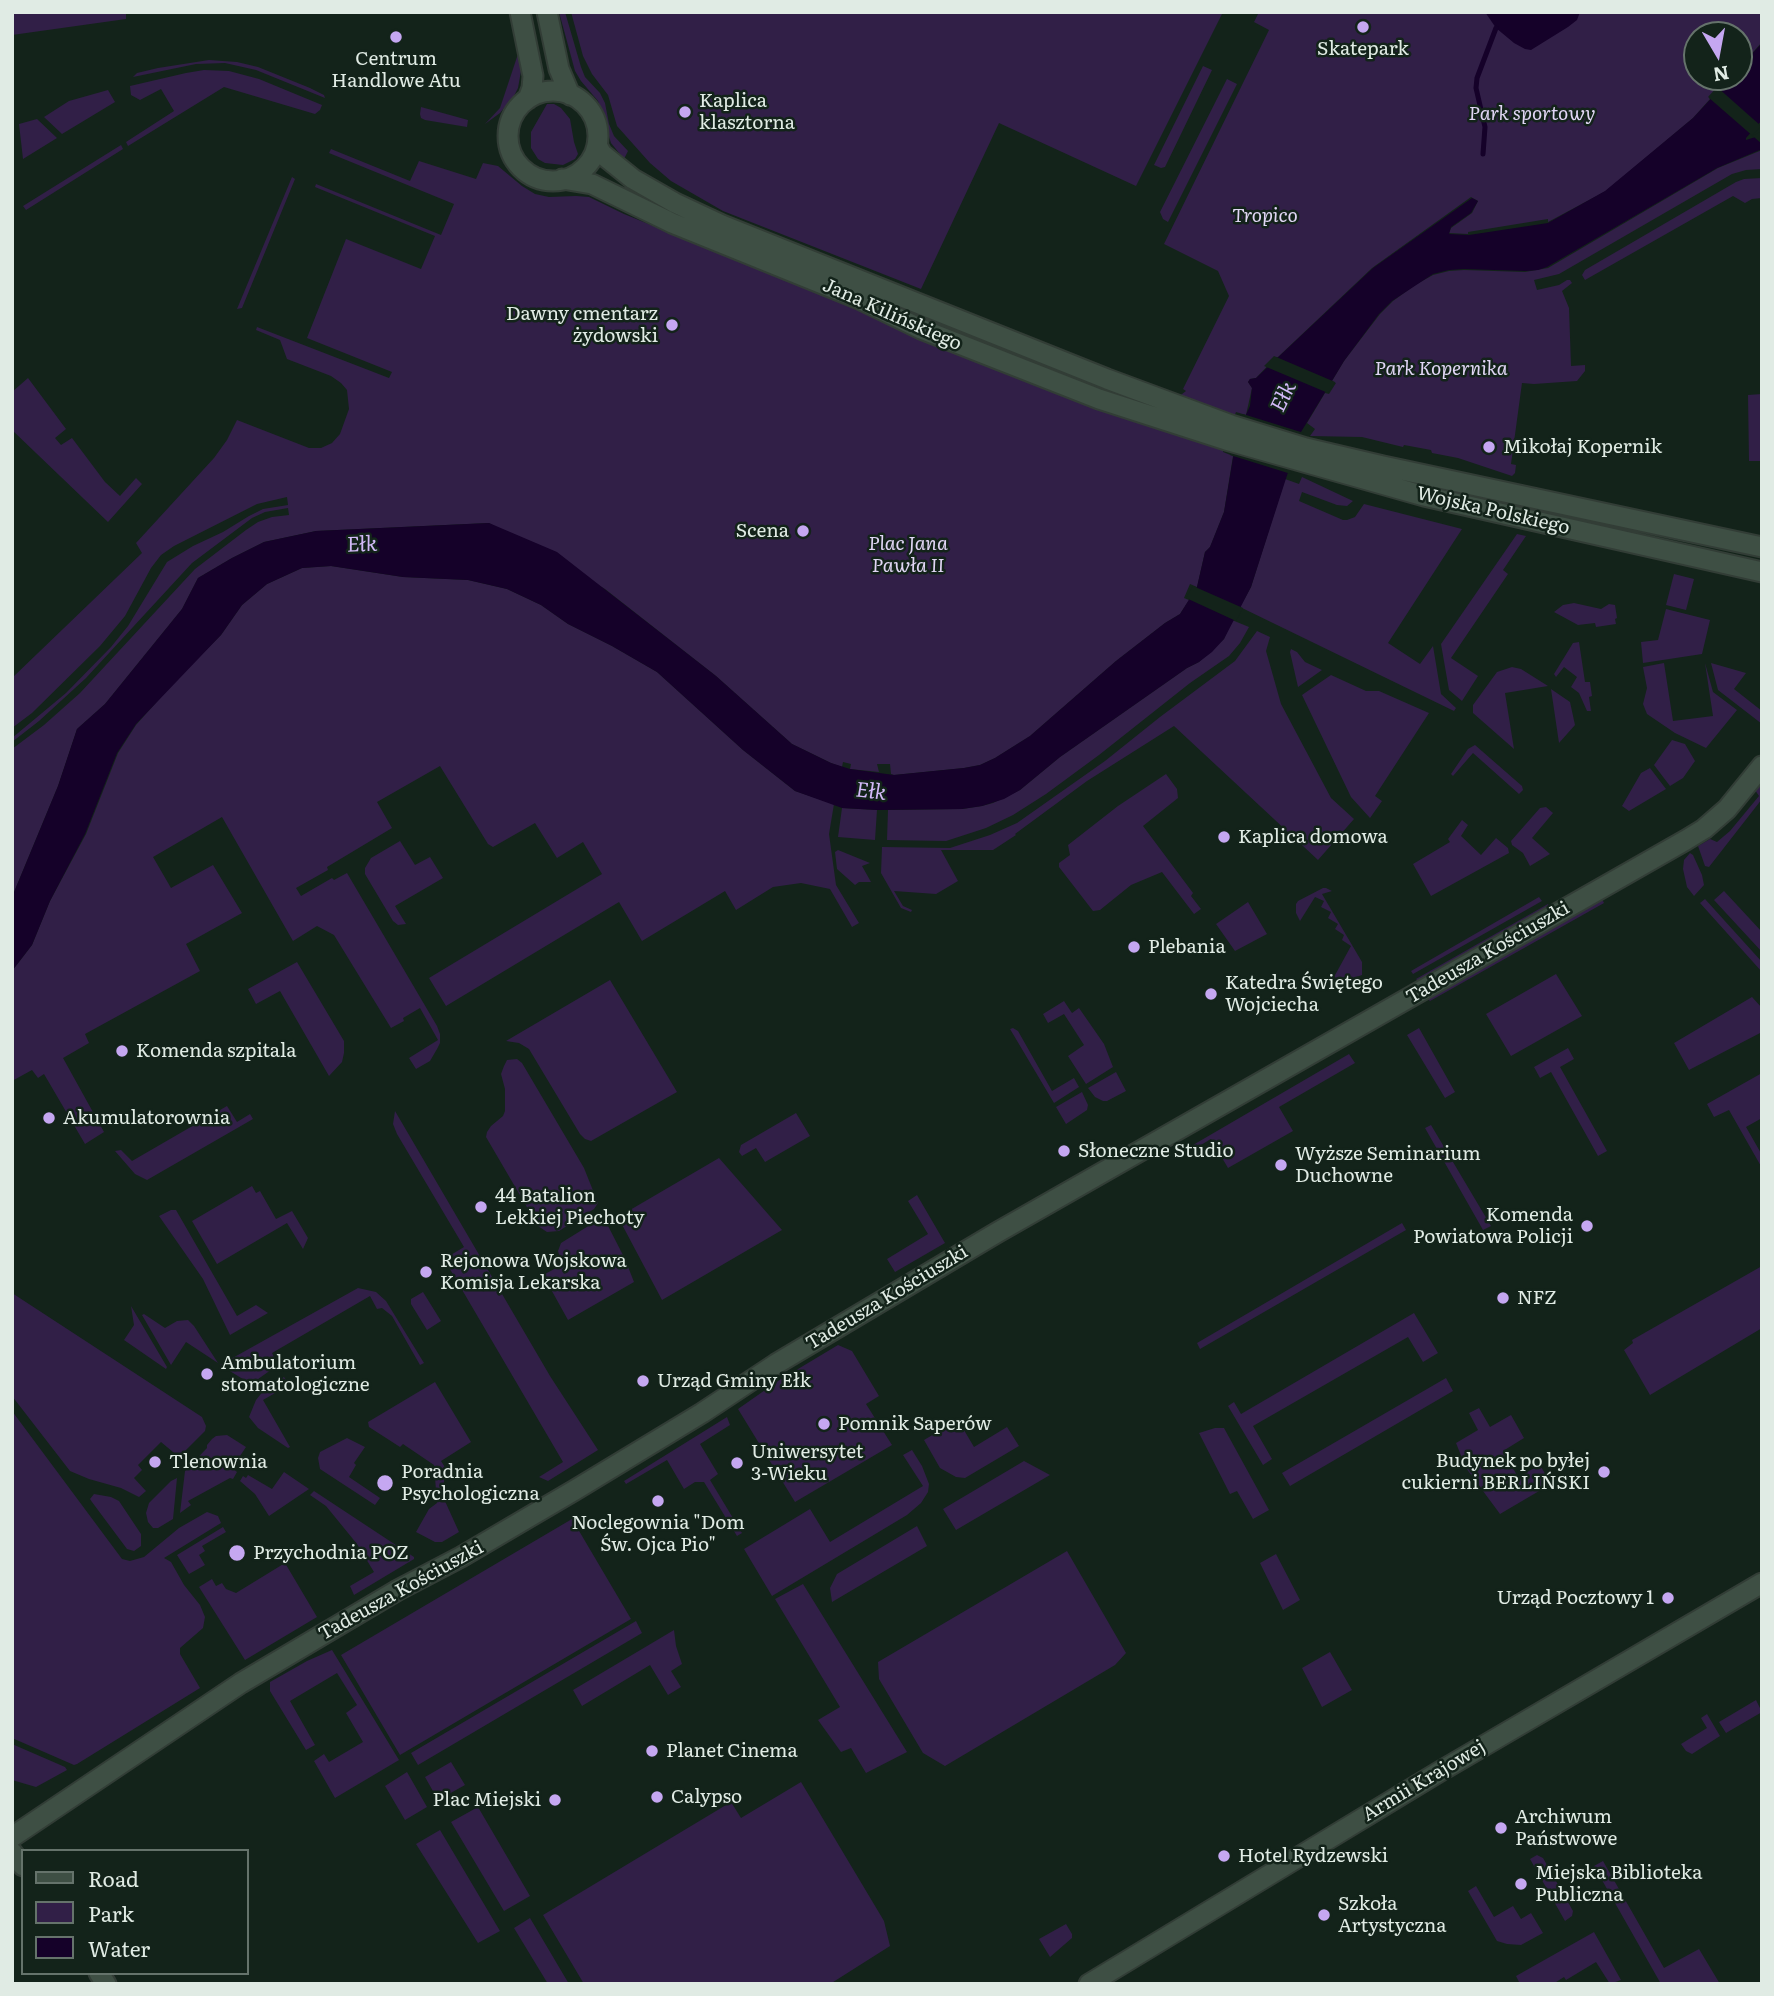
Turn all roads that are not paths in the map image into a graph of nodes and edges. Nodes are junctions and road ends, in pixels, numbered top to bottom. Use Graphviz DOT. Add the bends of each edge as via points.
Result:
graph roads {
  1 [pos="520,12"];
  2 [pos="547,12"];
  3 [pos="570,95"];
  4 [pos="528,99"];
  5 [pos="597,145"];
  6 [pos="562,179"];
  7 [pos="1229,432"];
  8 [pos="1304,455"];
  9 [pos="1762,547"];
  10 [pos="1762,572"];
  11 [pos="1762,766"];
  12 [pos="1762,1583"];
  13 [pos="12,1837"];
  14 [pos="1089,1984"];
  1 -- 4 [label="street" via="533,76"];
  2 -- 3 [label="street" via="559,69"];
  3 -- 4 [label="street" via="548,92"];
  3 -- 5 [label="street" via="590,111 597,127"];
  4 -- 6 [label="street" via="509,125 512,154 536,177"];
  5 -- 6 [label="street" via="581,170"];
  5 -- 7 [label="street, Jana Kilińskiego" via="633,179 722,225"];
  6 -- 7 [label="street, Jana Kilińskiego" via="592,184 921,329 1099,399"];
  7 -- 8 [label="street, Wojska Polskiego"];
  8 -- 9 [label="street, Wojska Polskiego"];
  8 -- 10 [label="street, Wojska Polskiego" via="1424,496"];
  11 -- 13 [label="street, Tadeusza Kościuszki" via="1704,829 776,1364 528,1518 241,1683"];
  12 -- 14 [label="street, Armii Krajowej"];
}
